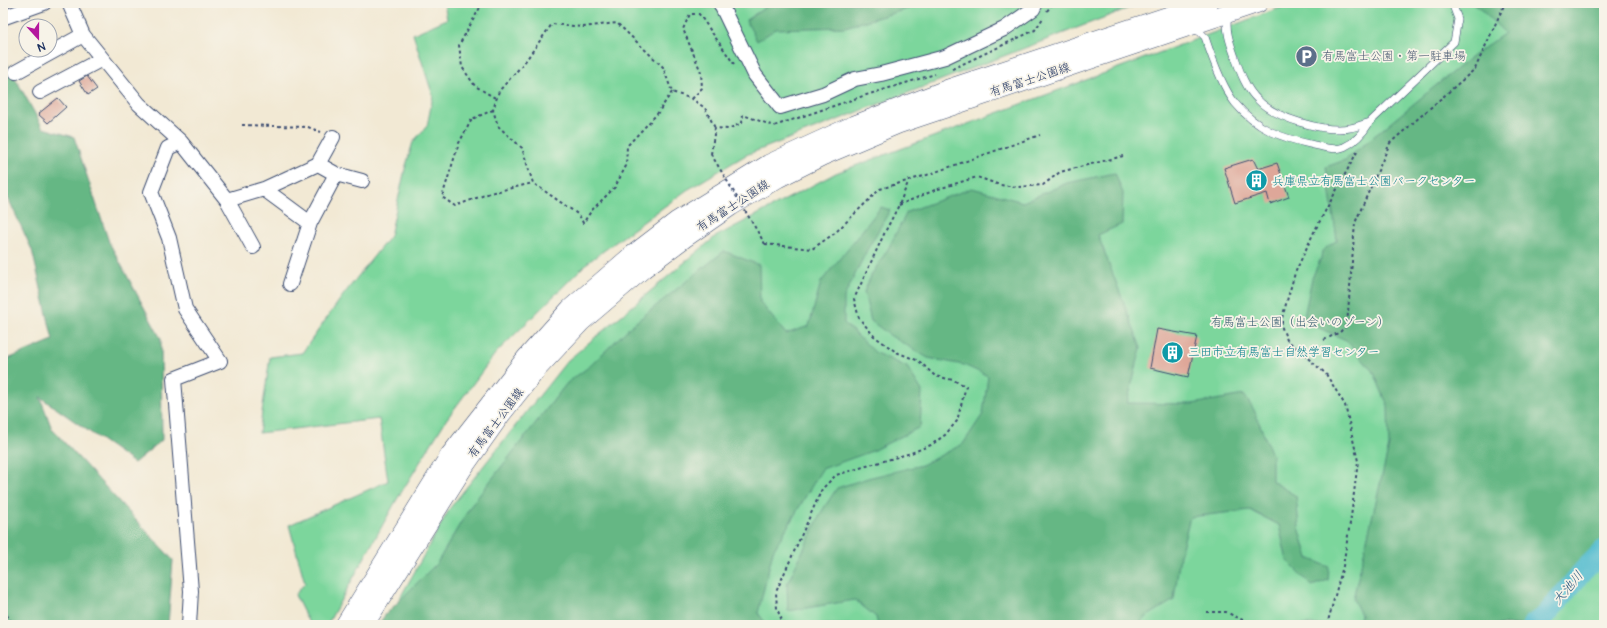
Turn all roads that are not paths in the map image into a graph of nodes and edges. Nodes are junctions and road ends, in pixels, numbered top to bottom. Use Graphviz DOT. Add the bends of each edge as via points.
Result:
graph roads {
  1 [pos="44,3"];
  2 [pos="69,3"];
  3 [pos="720,3"];
  4 [pos="1036,3"];
  5 [pos="1207,3"];
  6 [pos="1258,3"];
  7 [pos="1452,3"];
  8 [pos="1229,13"];
  9 [pos="5,17"];
  10 [pos="1189,27"];
  11 [pos="83,35"];
  12 [pos="102,59"];
  13 [pos="16,72"];
  14 [pos="40,92"];
  15 [pos="1370,122"];
  16 [pos="333,137"];
  17 [pos="181,142"];
  18 [pos="318,164"];
  19 [pos="336,174"];
  20 [pos="362,181"];
  21 [pos="264,188"];
  22 [pos="227,200"];
  23 [pos="310,223"];
  24 [pos="253,247"];
  25 [pos="290,284"];
  26 [pos="189,625"];
  27 [pos="345,625"];
  28 [pos="364,625"];
  1 -- 9 [label="street"];
  2 -- 11 [label="street"];
  3 -- 4 [label="street" via="755,75 780,107 823,94 855,79 945,57 1004,29 1032,9"];
  5 -- 27 [label="main road, 有馬富士公園線" via="948,89 852,126 769,164 677,221 630,257 570,309 526,358 450,455"];
  6 -- 8 [label="main road, 有馬富士公園線"];
  7 -- 15 [label="lane" via="1458,19 1454,42"];
  8 -- 10 [label="main road, 有馬富士公園線"];
  8 -- 15 [label="lane" via="1226,23 1228,36 1241,73 1258,100 1271,111 1288,119 1331,129 1349,129"];
  10 -- 15 [label="lane" via="1205,37 1235,103 1257,125 1273,134 1334,149 1352,142 1364,132"];
  10 -- 28 [label="main road, 有馬富士公園線" via="912,119 858,140 778,178 686,236 581,322 537,369 463,468"];
  11 -- 12 [label="street"];
  11 -- 13 [label="street"];
  12 -- 14 [label="street"];
  12 -- 17 [label="street" via="139,104"];
  16 -- 18 [label="street"];
  17 -- 22 [label="street"];
  17 -- 26 [label="street" via="168,148 151,192 169,238 184,309 220,361 174,379 191,591"];
  18 -- 19 [label="street"];
  18 -- 21 [label="street"];
  19 -- 20 [label="street"];
  19 -- 23 [label="street"];
  21 -- 22 [label="street"];
  21 -- 23 [label="street"];
  22 -- 24 [label="street"];
  23 -- 25 [label="street"];
}
